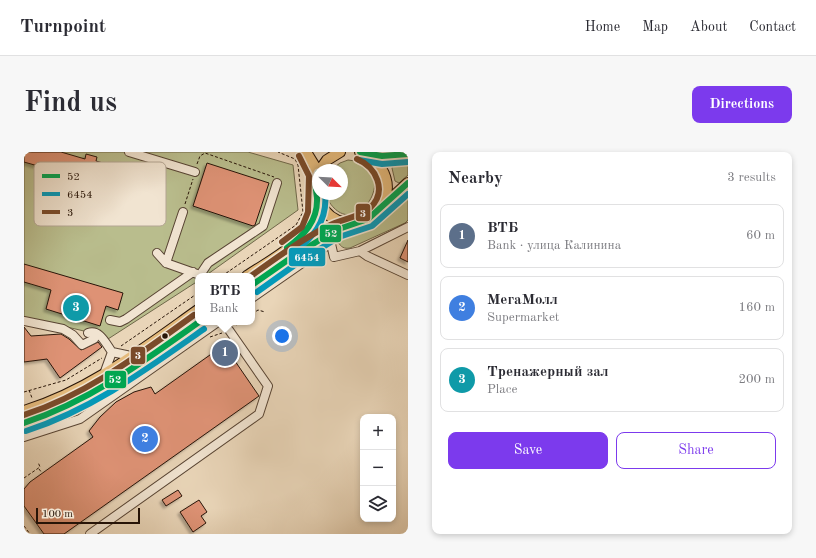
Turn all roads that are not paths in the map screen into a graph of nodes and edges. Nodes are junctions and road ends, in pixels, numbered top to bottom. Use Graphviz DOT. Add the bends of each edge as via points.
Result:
graph roads {
  1 [pos="130,152"];
  2 [pos="306,152"];
  3 [pos="340,152"];
  4 [pos="363,153"];
  5 [pos="408,154"];
  6 [pos="162,162"];
  7 [pos="166,163"];
  8 [pos="313,164"];
  9 [pos="324,164"];
  10 [pos="195,172"];
  11 [pos="277,183"];
  12 [pos="407,184"];
  13 [pos="316,200"];
  14 [pos="318,200"];
  15 [pos="380,208"];
  16 [pos="183,212"];
  17 [pos="354,223"];
  18 [pos="408,227"];
  19 [pos="330,239"];
  20 [pos="360,250"];
  21 [pos="157,253"];
  22 [pos="166,263"];
  23 [pos="195,273"];
  24 [pos="199,273"];
  25 [pos="251,273"];
  26 [pos="408,275"];
  27 [pos="195,276"];
  28 [pos="255,283"];
  29 [pos="255,296"];
  30 [pos="195,312"];
  31 [pos="110,320"];
  32 [pos="24,321"];
  33 [pos="195,325"];
  34 [pos="214,325"];
  35 [pos="229,330"];
  36 [pos="88,333"];
  37 [pos="94,339"];
  38 [pos="114,351"];
  39 [pos="131,356"];
  40 [pos="104,374"];
  41 [pos="24,411"];
  42 [pos="24,423"];
  43 [pos="24,437"];
  44 [pos="90,534"];
  1 -- 6 [label="lane"];
  2 -- 8 [label="main road"];
  3 -- 9 [label="main road"];
  4 -- 5 [label="main road" via="392,156"];
  4 -- 15 [label="main road" via="374,159 385,173 387,190"];
  7 -- 10 [label="lane"];
  11 -- 24 [label="lane" via="263,226 208,263"];
  12 -- 15 [label="main road"];
  13 -- 25 [label="main road" via="316,214 308,232"];
  14 -- 17 [label="main road" via="333,218"];
  15 -- 17 [label="main road" via="368,219"];
  16 -- 22 [label="lane"];
  17 -- 19 [label="main road"];
  18 -- 20 [label="lane"];
  19 -- 20 [label="lane" via="334,256"];
  19 -- 28 [label="main road"];
  19 -- 29 [label="lane"];
  20 -- 26 [label="lane" via="367,256"];
  21 -- 22 [label="lane"];
  22 -- 23 [label="lane"];
  27 -- 31 [label="lane" via="126,319 120,322"];
  30 -- 39 [label="main road"];
  32 -- 37 [label="lane" via="63,329 82,345"];
  33 -- 42 [label="main road" via="104,388 61,411"];
  34 -- 43 [label="lane" via="80,419"];
  35 -- 44 [label="lane" via="268,386 258,414"];
  36 -- 38 [label="lane" via="98,334"];
  38 -- 39 [label="lane"];
  38 -- 40 [label="lane"];
  39 -- 40 [label="main road"];
  40 -- 41 [label="main road" via="62,397"];
}
